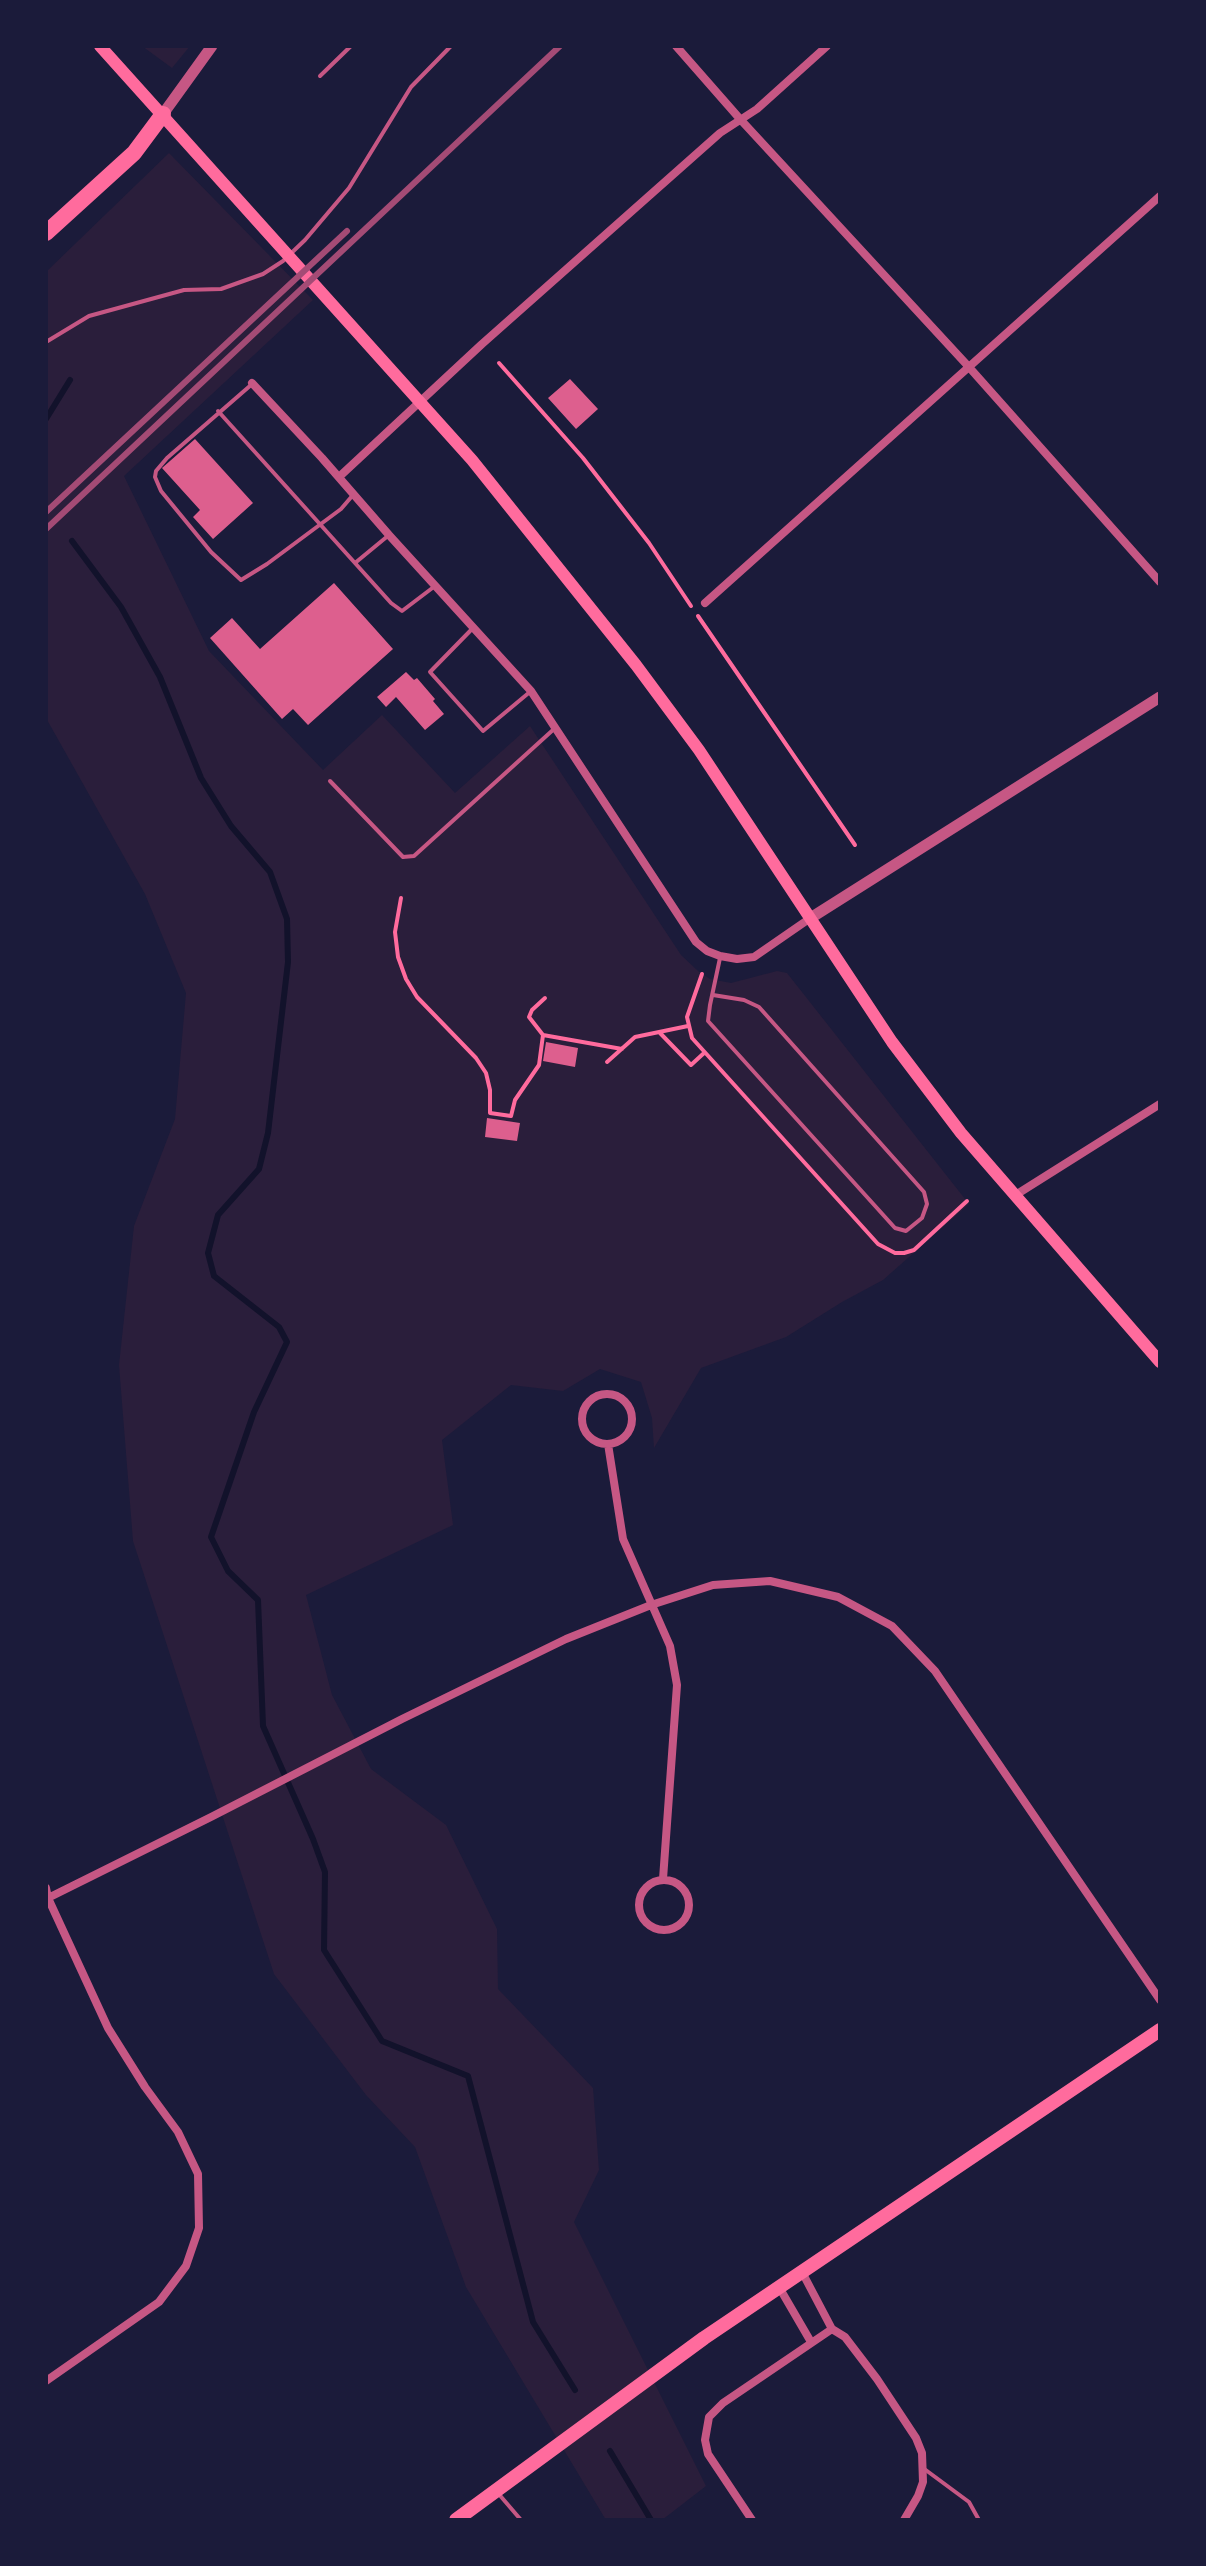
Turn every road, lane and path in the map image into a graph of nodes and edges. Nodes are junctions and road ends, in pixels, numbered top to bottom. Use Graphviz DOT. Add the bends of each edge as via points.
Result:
graph roads {
  1 [pos="100,46"];
  2 [pos="212,46"];
  3 [pos="351,46"];
  4 [pos="451,46"];
  5 [pos="676,46"];
  6 [pos="827,46"];
  7 [pos="320,76"];
  8 [pos="163,114"];
  9 [pos="740,119"];
  10 [pos="1160,196"];
  11 [pos="46,233"];
  12 [pos="46,342"];
  13 [pos="499,363"];
  14 [pos="968,366"];
  15 [pos="252,383"];
  16 [pos="218,411"];
  17 [pos="339,477"];
  18 [pos="353,494"];
  19 [pos="320,524"];
  20 [pos="389,535"];
  21 [pos="355,563"];
  22 [pos="1160,582"];
  23 [pos="436,585"];
  24 [pos="705,603"];
  25 [pos="473,628"];
  26 [pos="531,691"];
  27 [pos="1160,697"];
  28 [pos="556,727"];
  29 [pos="330,781"];
  30 [pos="855,845"];
  31 [pos="401,898"];
  32 [pos="809,919"];
  33 [pos="720,956"];
  34 [pos="713,995"];
  35 [pos="545,998"];
  36 [pos="688,1026"];
  37 [pos="659,1032"];
  38 [pos="543,1035"];
  39 [pos="622,1049"];
  40 [pos="704,1053"];
  41 [pos="607,1062"];
  42 [pos="1160,1104"];
  43 [pos="1014,1196"];
  44 [pos="1160,1362"];
  45 [pos="608,1444"];
  46 [pos="651,1605"];
  47 [pos="663,1879"];
  48 [pos="46,1888"];
  49 [pos="48,1898"];
  50 [pos="1160,2000"];
  51 [pos="1160,2030"];
  52 [pos="802,2272"];
  53 [pos="779,2287"];
  54 [pos="832,2329"];
  55 [pos="811,2342"];
  56 [pos="46,2381"];
  57 [pos="922,2467"];
  58 [pos="495,2490"];
  59 [pos="456,2520"];
  60 [pos="521,2520"];
  61 [pos="752,2520"];
  62 [pos="904,2520"];
  63 [pos="979,2520"];
  1 -- 8 [label="main road"];
  2 -- 8 [label="street"];
  3 -- 7 [label="lane"];
  4 -- 12 [label="lane" via="411,87 349,188 283,261 221,289 184,290 89,316"];
  5 -- 9 [label="street"];
  6 -- 9 [label="street"];
  8 -- 11 [label="highway" via="134,153"];
  8 -- 32 [label="main road" via="472,460 699,750"];
  9 -- 14 [label="street"];
  9 -- 17 [label="street" via="494,333"];
  10 -- 14 [label="street"];
  13 -- 30 [label="path" via="649,543"];
  14 -- 22 [label="street"];
  14 -- 24 [label="street"];
  15 -- 16 [label="lane"];
  15 -- 17 [label="street"];
  16 -- 19 [label="lane"];
  16 -- 19 [label="lane" via="167,458 155,477 211,552 241,580"];
  17 -- 18 [label="street"];
  18 -- 19 [label="lane"];
  18 -- 20 [label="street"];
  19 -- 21 [label="lane"];
  20 -- 21 [label="lane"];
  20 -- 23 [label="street"];
  21 -- 23 [label="lane" via="402,611"];
  23 -- 25 [label="street"];
  25 -- 26 [label="street"];
  25 -- 26 [label="lane" via="430,672 483,731"];
  26 -- 28 [label="street"];
  27 -- 32 [label="street"];
  28 -- 29 [label="lane" via="414,856 403,857"];
  28 -- 33 [label="street" via="696,942"];
  31 -- 38 [label="path" via="395,932 406,979 486,1073 490,1113 511,1116 515,1100 539,1065"];
  32 -- 33 [label="street" via="754,957"];
  32 -- 43 [label="main road" via="892,1042"];
  33 -- 34 [label="lane"];
  34 -- 34 [label="lane" via="708,1021 895,1228 906,1231 922,1218 924,1192 759,1007"];
  35 -- 38 [label="path" via="529,1017"];
  36 -- 37 [label="path"];
  37 -- 39 [label="path" via="635,1037"];
  37 -- 40 [label="path" via="691,1065"];
  38 -- 39 [label="path"];
  39 -- 41 [label="path"];
  42 -- 43 [label="street"];
  43 -- 44 [label="main road"];
  45 -- 45 [label="street" via="587,1434 582,1418 594,1398 610,1394 625,1401 632,1424 623,1437"];
  45 -- 46 [label="street" via="623,1539"];
  46 -- 47 [label="street" via="670,1646 677,1685"];
  46 -- 49 [label="street" via="566,1639"];
  46 -- 50 [label="street" via="713,1585 770,1581 838,1597 892,1626 935,1671"];
  47 -- 47 [label="street" via="644,1888 638,1904 649,1926 666,1930 681,1923 689,1901 682,1886"];
  48 -- 49 [label="street"];
  49 -- 56 [label="street" via="108,2028 178,2132 198,2174 199,2228 186,2266 159,2302"];
  51 -- 52 [label="main road"];
  52 -- 53 [label="main road"];
  52 -- 54 [label="street"];
  53 -- 55 [label="street"];
  53 -- 58 [label="main road"];
  54 -- 55 [label="street"];
  54 -- 57 [label="street" via="845,2337 916,2438"];
  55 -- 61 [label="street" via="723,2403 705,2427 708,2454"];
  57 -- 62 [label="street" via="923,2482"];
  57 -- 63 [label="lane" via="969,2502"];
  58 -- 59 [label="main road"];
  58 -- 60 [label="lane"];
}
